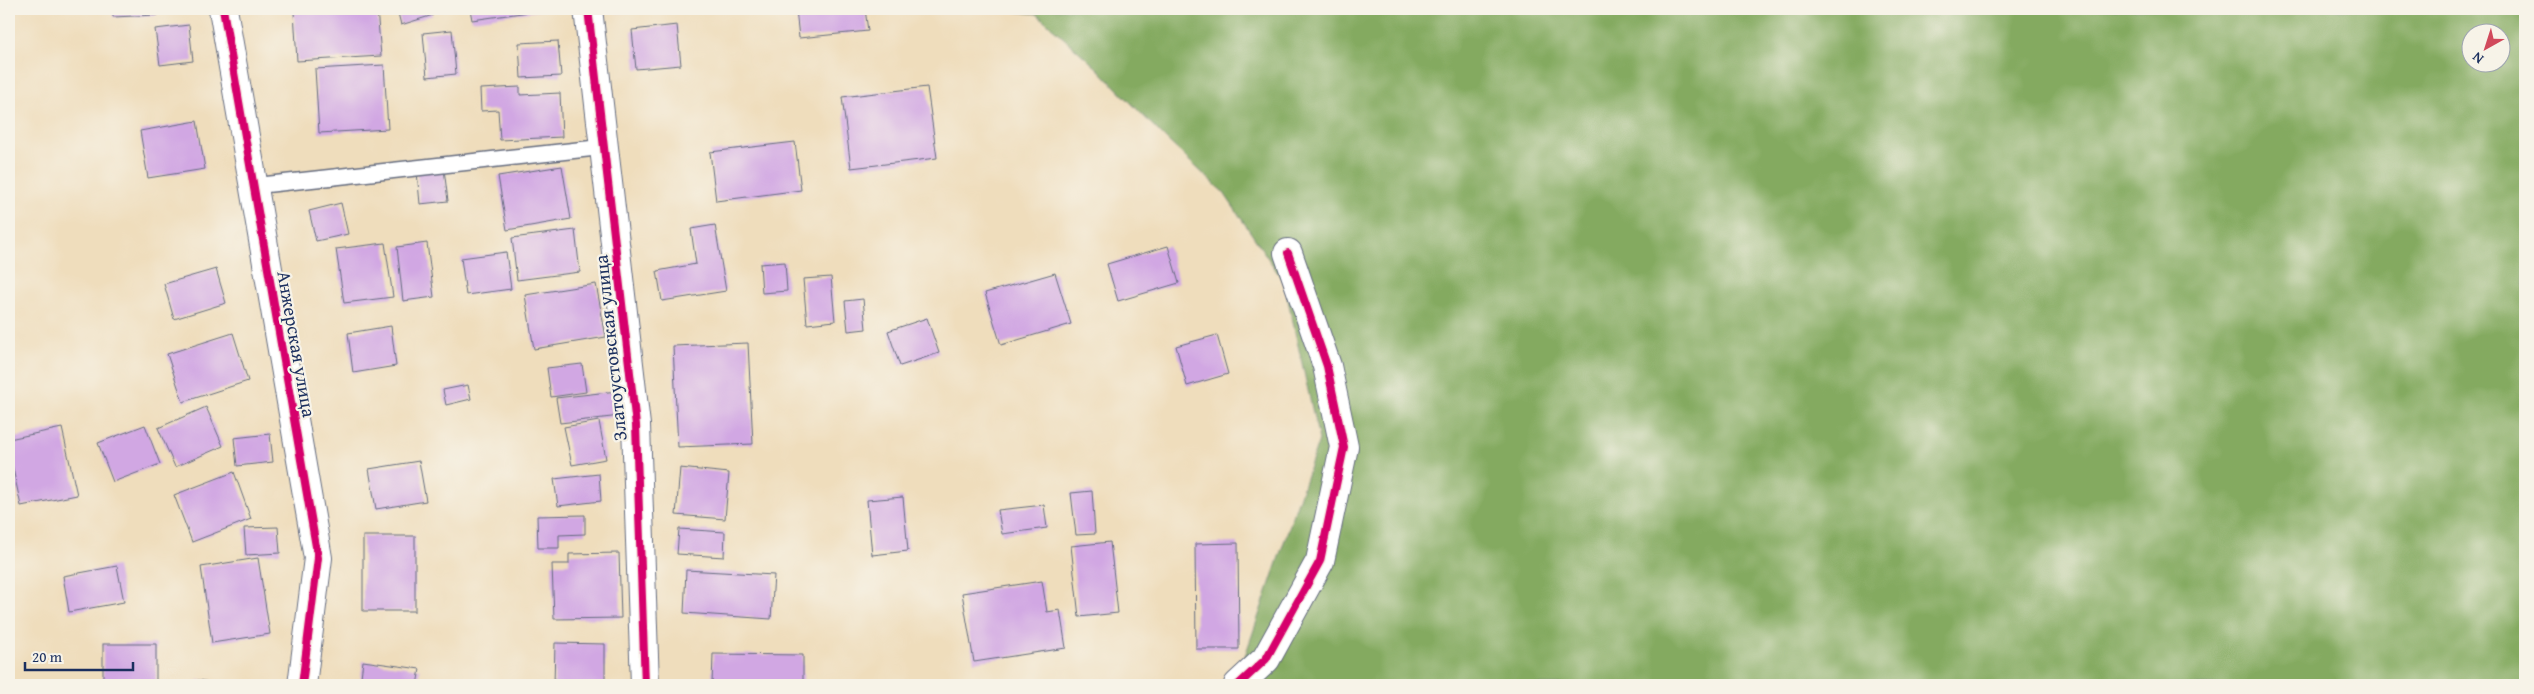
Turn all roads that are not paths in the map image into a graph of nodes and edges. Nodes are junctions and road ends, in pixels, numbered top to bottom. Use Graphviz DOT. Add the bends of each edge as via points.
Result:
graph roads {
  1 [pos="223,9"];
  2 [pos="588,9"];
  3 [pos="605,147"];
  4 [pos="253,186"];
  5 [pos="1288,253"];
  6 [pos="302,685"];
  7 [pos="645,685"];
  8 [pos="1238,685"];
  1 -- 4 [label="street, Анжерская улица"];
  2 -- 3 [label="street, Златоустовская улица"];
  3 -- 4 [label="lane"];
  3 -- 7 [label="street, Златоустовская улица" via="636,425"];
  4 -- 6 [label="street, Анжерская улица" via="318,558"];
  5 -- 8 [label="street" via="1327,366 1344,448 1320,561 1266,659"];
}
